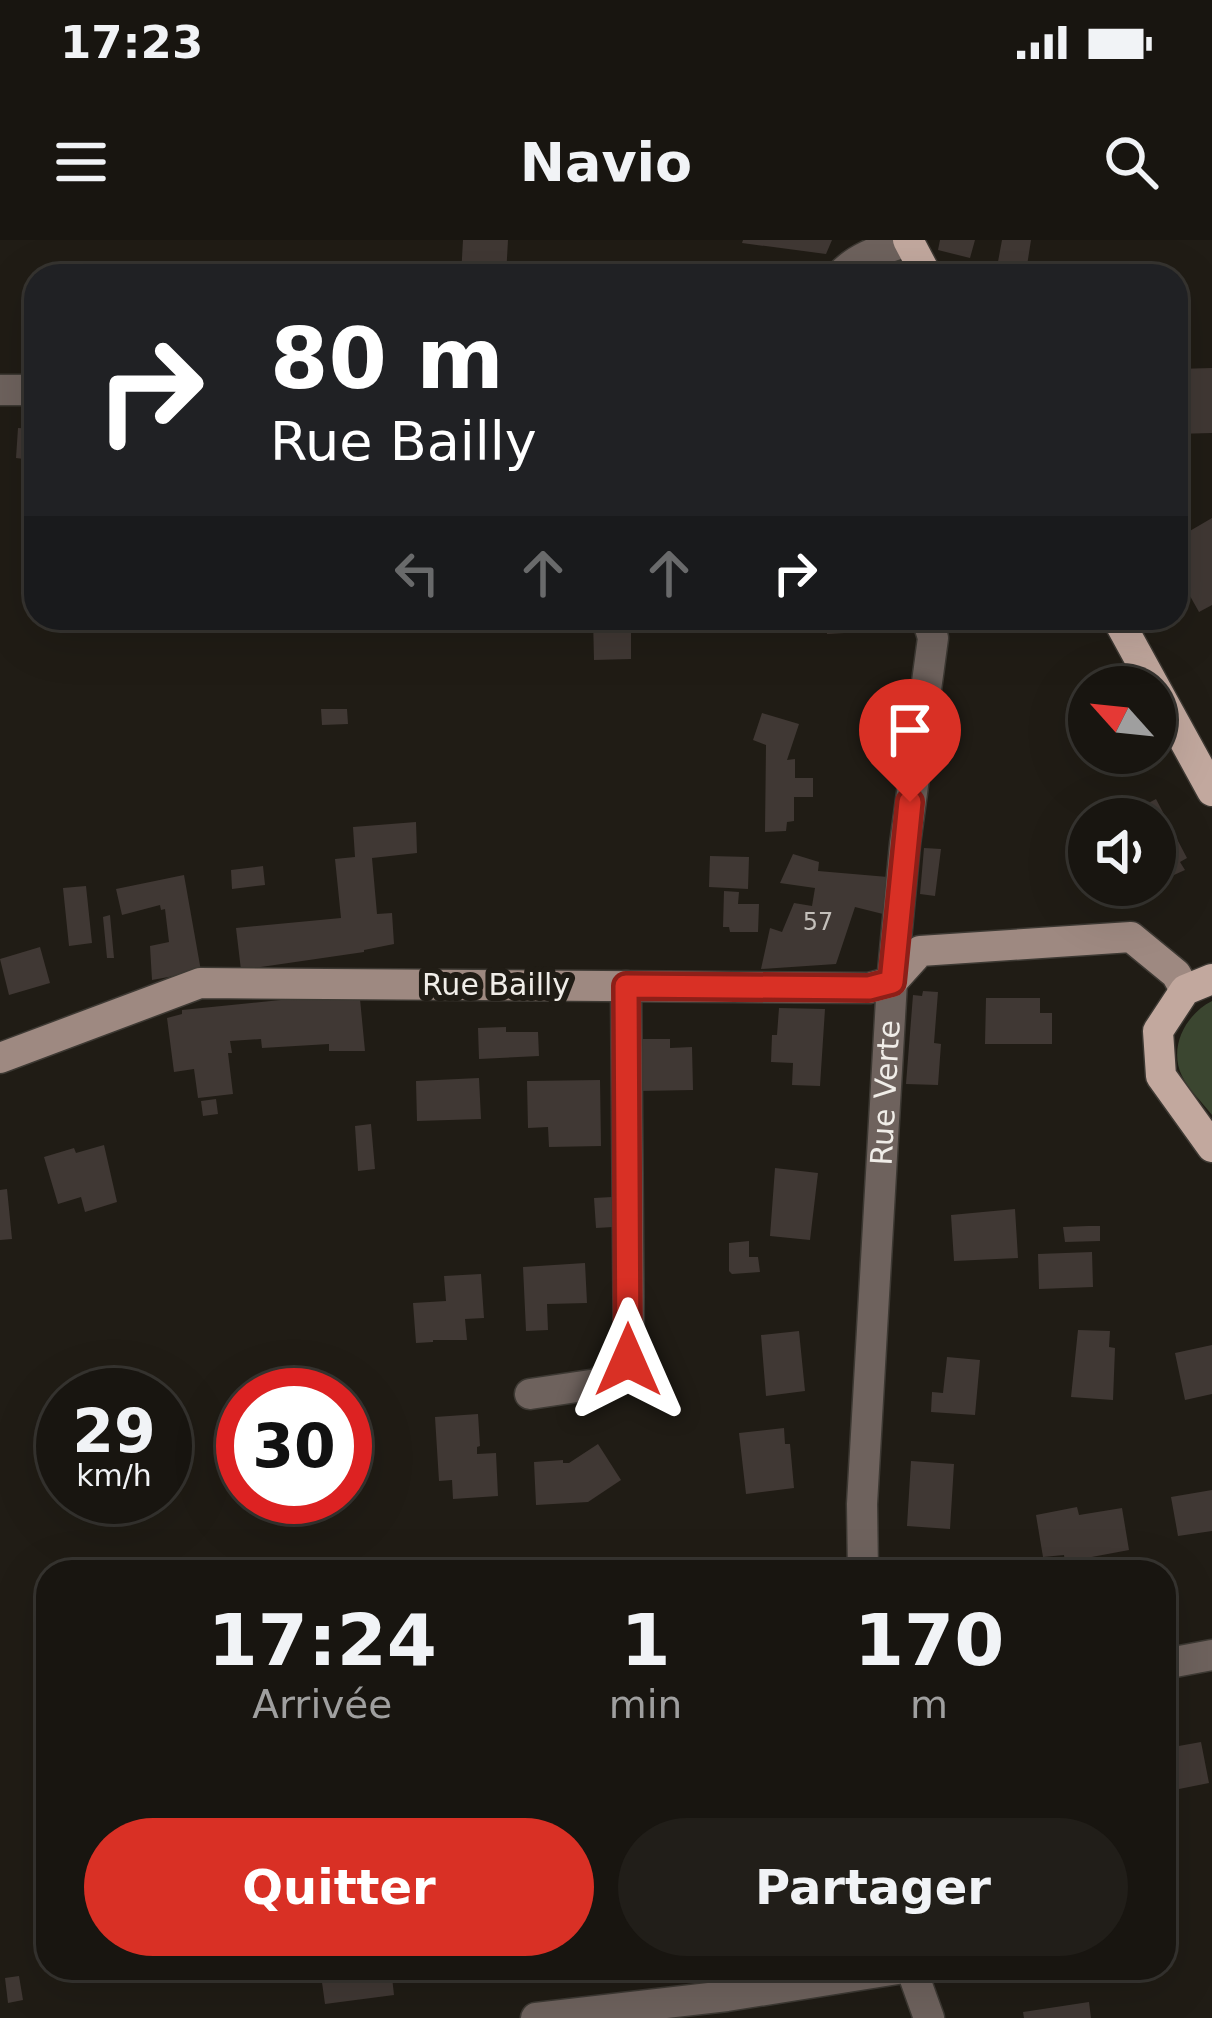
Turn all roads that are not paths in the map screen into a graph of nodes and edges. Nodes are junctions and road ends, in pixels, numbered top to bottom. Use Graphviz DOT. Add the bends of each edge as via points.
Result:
graph roads {
  1 [pos="908,241"];
  2 [pos="853,264"];
  3 [pos="931,630"];
  4 [pos="1124,630"];
  5 [pos="1212,790"];
  6 [pos="892,982"];
  7 [pos="1198,985"];
  8 [pos="626,986"];
  9 [pos="0,1058"];
  10 [pos="1212,1147"];
  11 [pos="530,1394"];
  12 [pos="863,1560"];
  13 [pos="1212,1655"];
  14 [pos="1176,1662"];
  15 [pos="830,1980"];
  16 [pos="912,1980"];
  17 [pos="536,2018"];
  18 [pos="929,2018"];
  1 -- 2 [label="street"];
  3 -- 6 [label="street, Rue Verte"];
  4 -- 5 [label="main road"];
  6 -- 7 [label="street, Rue Bailly" via="920,951 1131,937"];
  6 -- 8 [label="street, Rue Bailly"];
  6 -- 12 [label="street, Rue Verte"];
  7 -- 10 [label="main road" via="1158,1031 1161,1076"];
  8 -- 9 [label="street, Rue Bailly" via="200,983"];
  8 -- 11 [label="street" via="628,1360 597,1384"];
  13 -- 14 [label="street"];
  15 -- 17 [label="street"];
  16 -- 18 [label="street"];
}
